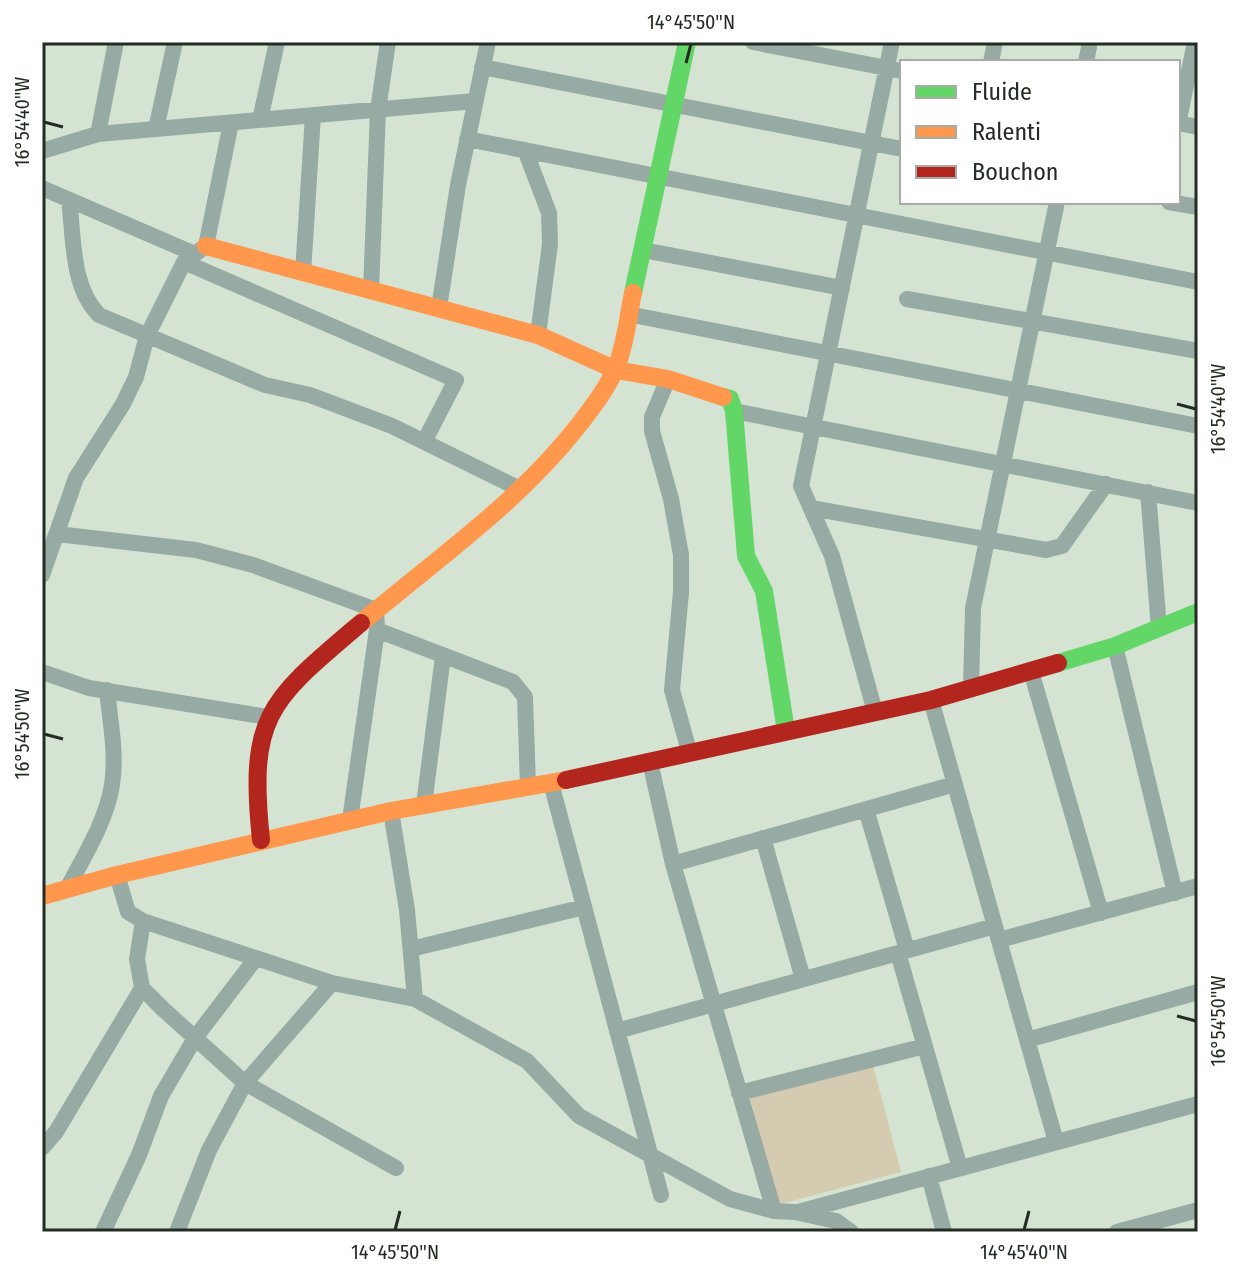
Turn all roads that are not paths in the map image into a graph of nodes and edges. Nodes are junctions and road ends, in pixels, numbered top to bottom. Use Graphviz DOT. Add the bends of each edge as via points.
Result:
graph roads {
  1 [pos="115,42"];
  2 [pos="175,42"];
  3 [pos="277,42"];
  4 [pos="388,42"];
  5 [pos="488,42"];
  6 [pos="687,42"];
  7 [pos="753,42"];
  8 [pos="892,42"];
  9 [pos="1195,42"];
  10 [pos="788,45"];
  11 [pos="482,67"];
  12 [pos="894,69"];
  13 [pos="475,101"];
  14 [pos="674,104"];
  15 [pos="378,110"];
  16 [pos="1180,114"];
  17 [pos="313,115"];
  18 [pos="260,120"];
  19 [pos="231,123"];
  20 [pos="156,129"];
  21 [pos="98,134"];
  22 [pos="467,139"];
  23 [pos="871,143"];
  24 [pos="900,149"];
  25 [pos="525,150"];
  26 [pos="42,151"];
  27 [pos="659,176"];
  28 [pos="42,188"];
  29 [pos="69,200"];
  30 [pos="1057,204"];
  31 [pos="857,215"];
  32 [pos="643,250"];
  33 [pos="1047,252"];
  34 [pos="195,254"];
  35 [pos="303,273"];
  36 [pos="1198,282"];
  37 [pos="842,288"];
  38 [pos="371,291"];
  39 [pos="907,299"];
  40 [pos="439,308"];
  41 [pos="628,314"];
  42 [pos="1032,321"];
  43 [pos="538,335"];
  44 [pos="147,336"];
  45 [pos="1198,351"];
  46 [pos="828,354"];
  47 [pos="616,370"];
  48 [pos="668,379"];
  49 [pos="1018,391"];
  50 [pos="734,411"];
  51 [pos="814,426"];
  52 [pos="1198,426"];
  53 [pos="424,442"];
  54 [pos="1003,464"];
  55 [pos="1106,484"];
  56 [pos="520,489"];
  57 [pos="1148,492"];
  58 [pos="1198,503"];
  59 [pos="811,508"];
  60 [pos="57,534"];
  61 [pos="987,538"];
  62 [pos="42,575"];
  63 [pos="376,610"];
  64 [pos="1198,612"];
  65 [pos="1159,628"];
  66 [pos="377,630"];
  67 [pos="1115,646"];
  68 [pos="443,656"];
  69 [pos="1031,671"];
  70 [pos="42,672"];
  71 [pos="971,688"];
  72 [pos="107,690"];
  73 [pos="931,700"];
  74 [pos="875,712"];
  75 [pos="268,717"];
  76 [pos="786,731"];
  77 [pos="689,751"];
  78 [pos="650,762"];
  79 [pos="551,783"];
  80 [pos="955,784"];
  81 [pos="528,787"];
  82 [pos="424,805"];
  83 [pos="866,809"];
  84 [pos="391,811"];
  85 [pos="350,820"];
  86 [pos="763,838"];
  87 [pos="261,840"];
  88 [pos="673,864"];
  89 [pos="117,875"];
  90 [pos="1198,886"];
  91 [pos="67,889"];
  92 [pos="1175,893"];
  93 [pos="42,896"];
  94 [pos="584,907"];
  95 [pos="1101,913"];
  96 [pos="143,921"];
  97 [pos="997,933"];
  98 [pos="411,949"];
  99 [pos="903,952"];
  100 [pos="256,958"];
  101 [pos="803,979"];
  102 [pos="332,983"];
  103 [pos="142,988"];
  104 [pos="1198,992"];
  105 [pos="415,999"];
  106 [pos="714,1004"];
  107 [pos="617,1031"];
  108 [pos="195,1038"];
  109 [pos="1027,1040"];
  110 [pos="925,1046"];
  111 [pos="245,1083"];
  112 [pos="739,1093"];
  113 [pos="1198,1104"];
  114 [pos="1056,1142"];
  115 [pos="42,1148"];
  116 [pos="651,1156"];
  117 [pos="396,1168"];
  118 [pos="960,1168"];
  119 [pos="929,1176"];
  120 [pos="661,1195"];
  121 [pos="1198,1210"];
  122 [pos="774,1211"];
  123 [pos="795,1212"];
  124 [pos="103,1232"];
  125 [pos="177,1232"];
  126 [pos="851,1232"];
  127 [pos="944,1232"];
  128 [pos="1117,1232"];
  1 -- 21 [label="street"];
  2 -- 20 [label="street"];
  3 -- 18 [label="street"];
  4 -- 15 [label="street"];
  5 -- 11 [label="street"];
  6 -- 14 [label="street"];
  7 -- 10 [label="street"];
  8 -- 12 [label="street"];
  9 -- 16 [label="street"];
  10 -- 12 [label="street"];
  11 -- 13 [label="street"];
  11 -- 14 [label="street"];
  12 -- 23 [label="street"];
  13 -- 15 [label="street"];
  13 -- 22 [label="street"];
  14 -- 23 [label="street"];
  14 -- 27 [label="street"];
  15 -- 17 [label="street"];
  15 -- 38 [label="street"];
  17 -- 18 [label="street"];
  17 -- 35 [label="street"];
  18 -- 19 [label="street"];
  19 -- 20 [label="street"];
  19 -- 34 [label="street"];
  20 -- 21 [label="street"];
  21 -- 26 [label="street"];
  22 -- 25 [label="street"];
  22 -- 40 [label="street"];
  23 -- 24 [label="street"];
  23 -- 31 [label="street"];
  25 -- 27 [label="street"];
  25 -- 43 [label="street" via="549,213"];
  27 -- 31 [label="street"];
  27 -- 32 [label="street"];
  28 -- 29 [label="street"];
  29 -- 34 [label="street"];
  29 -- 44 [label="street" via="81,289 90,307"];
  30 -- 33 [label="street"];
  31 -- 33 [label="street"];
  31 -- 37 [label="street"];
  32 -- 37 [label="street"];
  32 -- 41 [label="street"];
  33 -- 36 [label="street"];
  33 -- 42 [label="street"];
  34 -- 35 [label="street"];
  34 -- 44 [label="street"];
  34 -- 53 [label="street" via="456,380"];
  35 -- 38 [label="street"];
  37 -- 46 [label="street"];
  38 -- 40 [label="street"];
  39 -- 42 [label="street"];
  40 -- 43 [label="street"];
  41 -- 46 [label="street"];
  41 -- 47 [label="street"];
  42 -- 45 [label="street"];
  42 -- 49 [label="street"];
  43 -- 47 [label="street"];
  44 -- 53 [label="street"];
  44 -- 60 [label="street" via="136,377 76,478"];
  46 -- 49 [label="street"];
  46 -- 51 [label="street"];
  47 -- 48 [label="street"];
  47 -- 56 [label="street" via="578,428"];
  48 -- 50 [label="street" via="730,399"];
  48 -- 77 [label="street" via="652,417 652,431 681,555 672,690"];
  49 -- 52 [label="street"];
  49 -- 54 [label="street"];
  50 -- 51 [label="street"];
  50 -- 76 [label="street" via="746,556 764,591"];
  51 -- 54 [label="street"];
  51 -- 59 [label="street" via="801,486"];
  53 -- 56 [label="street"];
  54 -- 55 [label="street"];
  54 -- 61 [label="street"];
  55 -- 57 [label="street"];
  55 -- 61 [label="street" via="1062,546 1046,550"];
  56 -- 63 [label="street"];
  57 -- 58 [label="street"];
  57 -- 65 [label="street"];
  59 -- 61 [label="street"];
  59 -- 74 [label="street" via="841,584"];
  60 -- 62 [label="street"];
  60 -- 63 [label="street" via="196,550"];
  61 -- 71 [label="street" via="973,608"];
  63 -- 66 [label="street"];
  63 -- 75 [label="street" via="283,692"];
  64 -- 65 [label="street"];
  65 -- 67 [label="street"];
  66 -- 68 [label="street"];
  66 -- 85 [label="street"];
  67 -- 69 [label="street"];
  67 -- 92 [label="street"];
  68 -- 81 [label="street" via="513,682 525,697"];
  68 -- 82 [label="street"];
  69 -- 71 [label="street"];
  69 -- 95 [label="street"];
  70 -- 72 [label="street"];
  71 -- 73 [label="street"];
  72 -- 75 [label="street"];
  72 -- 91 [label="street" via="112,785 98,830"];
  73 -- 74 [label="street"];
  73 -- 80 [label="street"];
  74 -- 76 [label="street"];
  75 -- 87 [label="street" via="256,787"];
  76 -- 77 [label="street"];
  77 -- 78 [label="street"];
  78 -- 79 [label="street"];
  78 -- 88 [label="street"];
  79 -- 81 [label="street"];
  79 -- 94 [label="street"];
  80 -- 83 [label="street"];
  80 -- 97 [label="street"];
  81 -- 82 [label="street"];
  82 -- 84 [label="street"];
  83 -- 86 [label="street"];
  83 -- 99 [label="street"];
  84 -- 85 [label="street"];
  84 -- 98 [label="street"];
  85 -- 87 [label="street"];
  86 -- 88 [label="street"];
  86 -- 101 [label="street"];
  87 -- 89 [label="street"];
  88 -- 106 [label="street"];
  89 -- 91 [label="street"];
  89 -- 96 [label="street" via="128,912"];
  90 -- 92 [label="street"];
  91 -- 93 [label="street"];
  92 -- 95 [label="street"];
  94 -- 98 [label="street"];
  94 -- 107 [label="street"];
  95 -- 97 [label="street"];
  96 -- 100 [label="street"];
  96 -- 103 [label="street" via="137,959"];
  97 -- 99 [label="street"];
  97 -- 109 [label="street"];
  98 -- 105 [label="street"];
  99 -- 101 [label="street"];
  99 -- 110 [label="street"];
  100 -- 102 [label="street"];
  100 -- 108 [label="street"];
  101 -- 106 [label="street"];
  102 -- 105 [label="street"];
  102 -- 111 [label="street"];
  103 -- 108 [label="street"];
  103 -- 115 [label="street"];
  104 -- 109 [label="street"];
  105 -- 116 [label="street" via="527,1061 579,1116"];
  106 -- 107 [label="street"];
  106 -- 112 [label="street"];
  107 -- 116 [label="street"];
  108 -- 111 [label="street"];
  108 -- 124 [label="street" via="161,1096"];
  109 -- 114 [label="street"];
  110 -- 112 [label="street"];
  110 -- 118 [label="street"];
  111 -- 117 [label="street"];
  111 -- 125 [label="street" via="209,1150"];
  112 -- 122 [label="street"];
  113 -- 114 [label="street"];
  114 -- 118 [label="street"];
  116 -- 120 [label="street"];
  116 -- 122 [label="street" via="730,1199"];
  118 -- 119 [label="street"];
  119 -- 123 [label="street"];
  119 -- 127 [label="street"];
  121 -- 128 [label="street"];
  122 -- 123 [label="street"];
  123 -- 126 [label="street" via="836,1221"];
}
